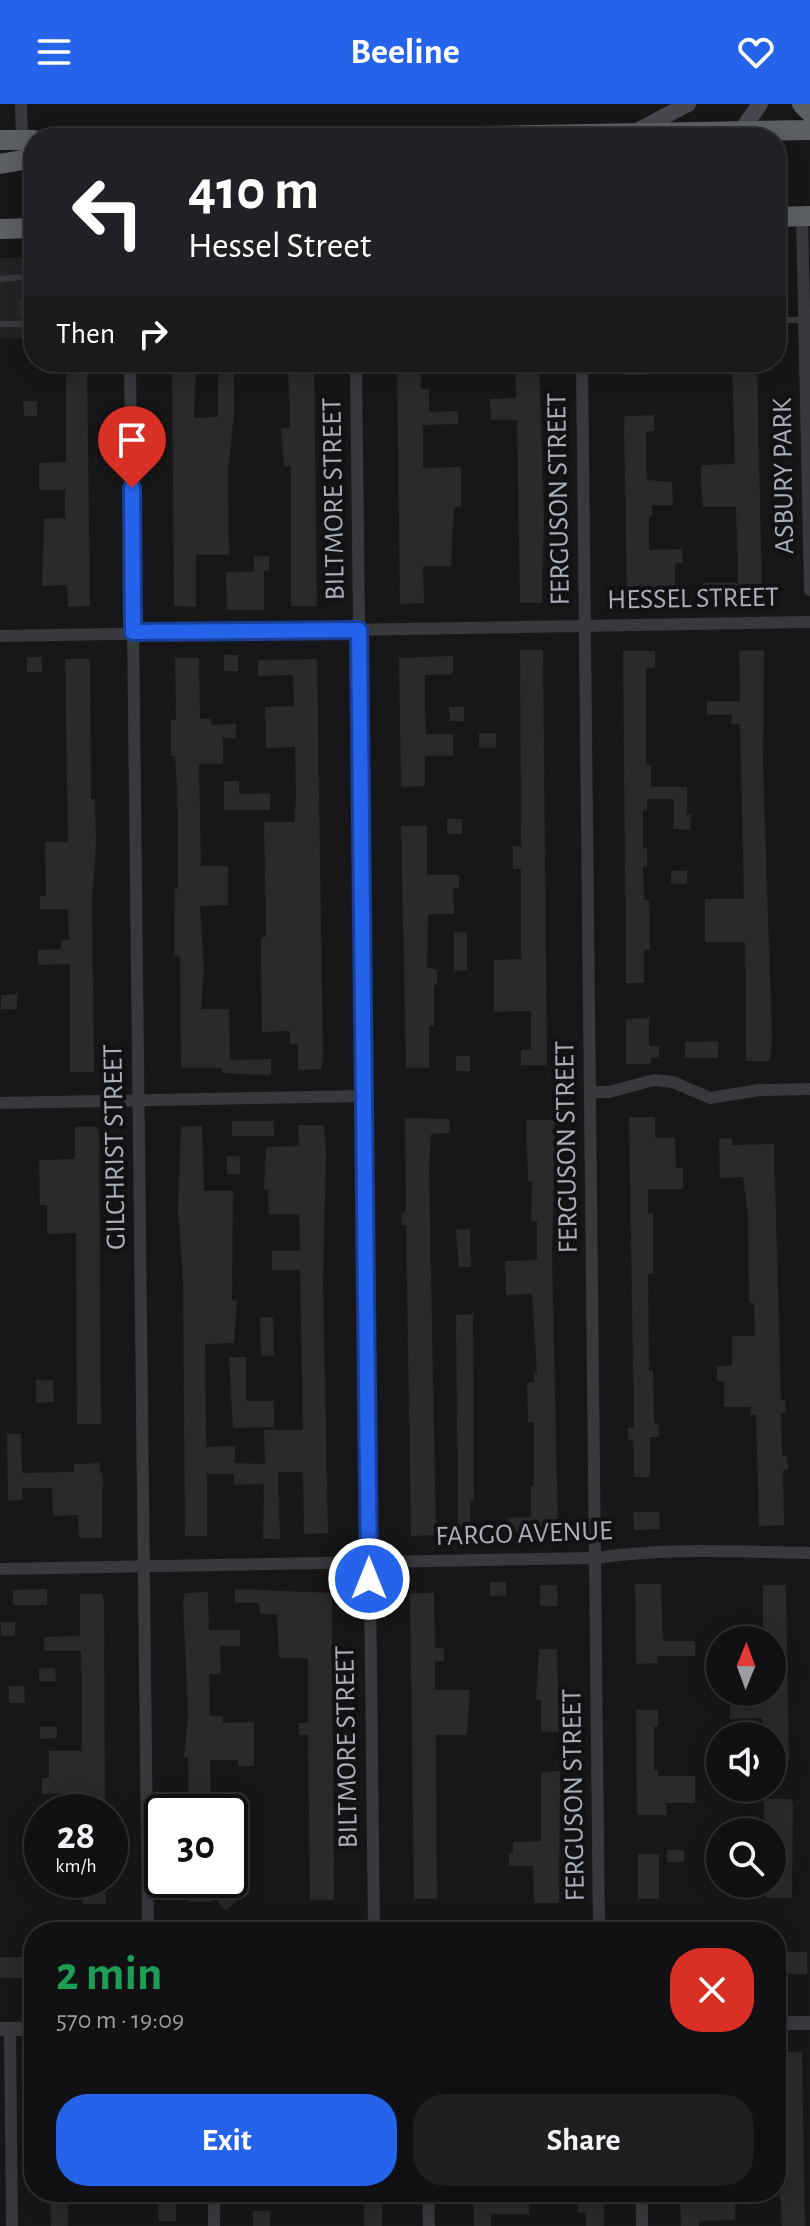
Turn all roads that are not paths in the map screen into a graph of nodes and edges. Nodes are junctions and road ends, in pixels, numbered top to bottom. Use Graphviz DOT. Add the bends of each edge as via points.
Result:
graph roads {
  1 [pos="21,104"];
  2 [pos="688,104"];
  3 [pos="760,104"];
  4 [pos="802,104"];
  5 [pos="810,112"];
  6 [pos="26,128"];
  7 [pos="642,128"];
  8 [pos="743,128"];
  9 [pos="810,130"];
  10 [pos="786,132"];
  11 [pos="0,140"];
  12 [pos="24,140"];
  13 [pos="24,160"];
  14 [pos="0,164"];
  15 [pos="806,216"];
  16 [pos="786,217"];
  17 [pos="24,228"];
  18 [pos="0,229"];
  19 [pos="24,277"];
  20 [pos="0,279"];
  21 [pos="786,320"];
  22 [pos="804,320"];
  23 [pos="0,324"];
  24 [pos="24,324"];
  25 [pos="130,372"];
  26 [pos="356,372"];
  27 [pos="582,372"];
  28 [pos="810,590"];
  29 [pos="810,622"];
  30 [pos="585,625"];
  31 [pos="359,630"];
  32 [pos="133,632"];
  33 [pos="0,636"];
  34 [pos="810,1089"];
  35 [pos="590,1092"];
  36 [pos="364,1096"];
  37 [pos="138,1101"];
  38 [pos="0,1103"];
  39 [pos="810,1553"];
  40 [pos="595,1558"];
  41 [pos="370,1563"];
  42 [pos="144,1567"];
  43 [pos="0,1569"];
  44 [pos="148,1922"];
  45 [pos="374,1922"];
  46 [pos="599,1922"];
  47 [pos="786,2023"];
  48 [pos="810,2023"];
  49 [pos="5,2029"];
  50 [pos="214,2202"];
  51 [pos="428,2202"];
  52 [pos="642,2202"];
  53 [pos="12,2226"];
  54 [pos="214,2226"];
  55 [pos="429,2226"];
  56 [pos="642,2226"];
  1 -- 6 [label="street"];
  2 -- 7 [label="main road"];
  3 -- 8 [label="main road"];
  4 -- 5 [label="highway"];
  9 -- 10 [label="highway"];
  11 -- 12 [label="highway"];
  13 -- 14 [label="highway"];
  15 -- 16 [label="highway"];
  15 -- 22 [label="street, ASBURY PARK"];
  17 -- 18 [label="highway"];
  19 -- 20 [label="lane"];
  21 -- 22 [label="lane"];
  22 -- 28 [label="street, ASBURY PARK"];
  23 -- 24 [label="lane"];
  25 -- 32 [label="street, GILCHRIST STREET"];
  26 -- 31 [label="street, BILTMORE STREET"];
  27 -- 30 [label="street, FERGUSON STREET"];
  29 -- 30 [label="street, HESSEL STREET"];
  30 -- 31 [label="street, HESSEL STREET"];
  30 -- 35 [label="street, FERGUSON STREET"];
  31 -- 32 [label="street, HESSEL STREET"];
  31 -- 36 [label="street, BILTMORE STREET"];
  32 -- 33 [label="street, HESSEL STREET"];
  32 -- 37 [label="street, GILCHRIST STREET"];
  34 -- 35 [label="street" via="710,1098 654,1080"];
  35 -- 40 [label="street, FERGUSON STREET"];
  36 -- 37 [label="street"];
  36 -- 41 [label="street, BILTMORE STREET"];
  37 -- 38 [label="street"];
  37 -- 42 [label="street, GILCHRIST STREET"];
  39 -- 40 [label="street, FARGO AVENUE" via="712,1548"];
  40 -- 41 [label="street, FARGO AVENUE"];
  40 -- 46 [label="street, FERGUSON STREET"];
  41 -- 42 [label="street, FARGO AVENUE"];
  41 -- 45 [label="street, BILTMORE STREET"];
  42 -- 43 [label="street, FARGO AVENUE"];
  42 -- 44 [label="street, GILCHRIST STREET"];
  47 -- 48 [label="street"];
  49 -- 53 [label="street"];
  50 -- 54 [label="street"];
  51 -- 55 [label="street"];
  52 -- 56 [label="street"];
}
